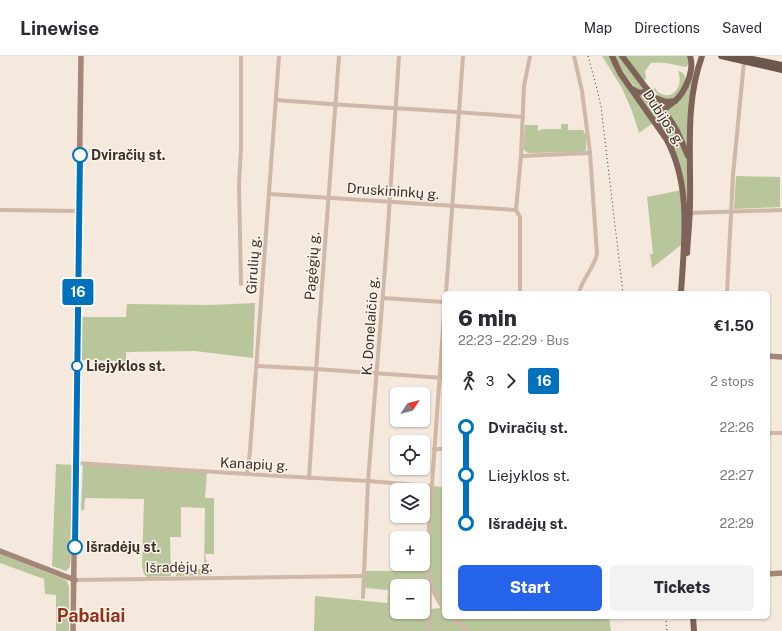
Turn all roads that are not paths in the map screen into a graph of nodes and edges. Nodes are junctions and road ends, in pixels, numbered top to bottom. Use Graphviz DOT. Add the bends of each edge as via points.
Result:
graph roads {
  1 [pos="81,56"];
  2 [pos="241,56"];
  3 [pos="279,56"];
  4 [pos="339,56"];
  5 [pos="399,56"];
  6 [pos="462,56"];
  7 [pos="530,56"];
  8 [pos="574,56"];
  9 [pos="612,56"];
  10 [pos="622,56"];
  11 [pos="690,56"];
  12 [pos="702,56"];
  13 [pos="721,56"];
  14 [pos="738,56"];
  15 [pos="744,62"];
  16 [pos="782,65"];
  17 [pos="782,70"];
  18 [pos="693,73"];
  19 [pos="631,88"];
  20 [pos="650,92"];
  21 [pos="277,100"];
  22 [pos="675,101"];
  23 [pos="335,105"];
  24 [pos="396,108"];
  25 [pos="458,111"];
  26 [pos="664,111"];
  27 [pos="523,117"];
  28 [pos="661,131"];
  29 [pos="590,153"];
  30 [pos="521,156"];
  31 [pos="689,160"];
  32 [pos="269,194"];
  33 [pos="329,198"];
  34 [pos="390,202"];
  35 [pos="452,207"];
  36 [pos="0,210"];
  37 [pos="516,210"];
  38 [pos="782,210"];
  39 [pos="79,211"];
  40 [pos="732,212"];
  41 [pos="687,213"];
  42 [pos="241,284"];
  43 [pos="446,291"];
  44 [pos="520,291"];
  45 [pos="580,291"];
  46 [pos="681,291"];
  47 [pos="685,291"];
  48 [pos="727,291"];
  49 [pos="383,298"];
  50 [pos="442,302"];
  51 [pos="770,356"];
  52 [pos="782,357"];
  53 [pos="770,360"];
  54 [pos="782,360"];
  55 [pos="256,366"];
  56 [pos="316,369"];
  57 [pos="377,373"];
  58 [pos="442,378"];
  59 [pos="770,433"];
  60 [pos="782,433"];
  61 [pos="434,449"];
  62 [pos="442,449"];
  63 [pos="76,463"];
  64 [pos="246,474"];
  65 [pos="309,478"];
  66 [pos="368,481"];
  67 [pos="431,486"];
  68 [pos="0,551"];
  69 [pos="782,573"];
  70 [pos="770,574"];
  71 [pos="363,576"];
  72 [pos="429,579"];
  73 [pos="74,580"];
  74 [pos="430,586"];
  75 [pos="363,597"];
  76 [pos="442,607"];
  77 [pos="429,619"];
  78 [pos="454,619"];
  79 [pos="693,619"];
  80 [pos="73,631"];
  81 [pos="429,631"];
  82 [pos="468,631"];
  83 [pos="694,631"];
  1 -- 39 [label="main road"];
  2 -- 42 [label="street"];
  3 -- 21 [label="street, Girulių g."];
  4 -- 23 [label="street, Pagėgių g."];
  5 -- 24 [label="street, K. Donelaičio g."];
  6 -- 25 [label="street"];
  7 -- 27 [label="street" via="524,86"];
  8 -- 29 [label="street" via="582,91"];
  9 -- 19 [label="main road, Dubijos g."];
  10 -- 20 [label="main road, Dubijos g."];
  11 -- 18 [label="main road, Dubijos g."];
  12 -- 18 [label="main road, Dubijos g."];
  13 -- 15 [label="highway"];
  14 -- 16 [label="highway"];
  15 -- 17 [label="highway"];
  15 -- 40 [label="street"];
  18 -- 22 [label="main road, Dubijos g." via="686,88"];
  18 -- 31 [label="main road, Dubijos g."];
  19 -- 20 [label="main road" via="636,92"];
  19 -- 28 [label="main road, Dubijos g."];
  20 -- 22 [label="main road" via="662,101"];
  20 -- 26 [label="main road, Dubijos g."];
  21 -- 23 [label="street"];
  21 -- 32 [label="street, Girulių g."];
  22 -- 26 [label="main road, Dubijos g."];
  23 -- 24 [label="street"];
  23 -- 33 [label="street, Pagėgių g."];
  24 -- 25 [label="street"];
  24 -- 34 [label="street, K. Donelaičio g."];
  25 -- 27 [label="street"];
  25 -- 35 [label="street"];
  26 -- 28 [label="main road" via="660,114 659,120"];
  26 -- 31 [label="main road, Dubijos g." via="677,131"];
  27 -- 30 [label="street"];
  28 -- 41 [label="main road, Dubijos g." via="679,169"];
  29 -- 30 [label="street"];
  29 -- 45 [label="street" via="597,254"];
  30 -- 37 [label="street"];
  31 -- 41 [label="main road, Dubijos g."];
  32 -- 33 [label="street, Druskininkų g."];
  32 -- 55 [label="street, Girulių g."];
  33 -- 34 [label="street, Druskininkų g."];
  33 -- 56 [label="street, Pagėgių g."];
  34 -- 35 [label="street, Druskininkų g."];
  34 -- 49 [label="street, K. Donelaičio g."];
  35 -- 37 [label="street, Druskininkų g."];
  35 -- 43 [label="street"];
  36 -- 39 [label="street"];
  37 -- 44 [label="street" via="520,217"];
  38 -- 40 [label="street"];
  39 -- 63 [label="main road"];
  40 -- 41 [label="street"];
  40 -- 48 [label="street"];
  41 -- 46 [label="main road, Dubijos g."];
  41 -- 47 [label="main road, Dubijos g."];
  49 -- 50 [label="street"];
  49 -- 57 [label="street, K. Donelaičio g."];
  51 -- 52 [label="main road"];
  53 -- 54 [label="main road"];
  55 -- 56 [label="street"];
  55 -- 64 [label="street, Girulių g."];
  56 -- 57 [label="street"];
  56 -- 65 [label="street, Pagėgių g."];
  57 -- 58 [label="street"];
  57 -- 66 [label="street, K. Donelaičio g."];
  58 -- 61 [label="street"];
  59 -- 60 [label="street"];
  61 -- 62 [label="street"];
  61 -- 67 [label="street"];
  63 -- 64 [label="street, Kanapių g."];
  63 -- 73 [label="main road"];
  64 -- 65 [label="street, Kanapių g."];
  65 -- 66 [label="street, Kanapių g."];
  66 -- 67 [label="street, Kanapių g."];
  66 -- 71 [label="street, K. Donelaičio g."];
  67 -- 72 [label="street" via="427,556"];
  68 -- 73 [label="main road, Išradėjų g."];
  69 -- 70 [label="main road"];
  71 -- 73 [label="street, Išradėjų g."];
  71 -- 75 [label="street, K. Donelaičio g."];
  73 -- 80 [label="main road"];
  74 -- 76 [label="street"];
  77 -- 81 [label="street"];
  78 -- 82 [label="street"];
  79 -- 83 [label="main road"];
}
